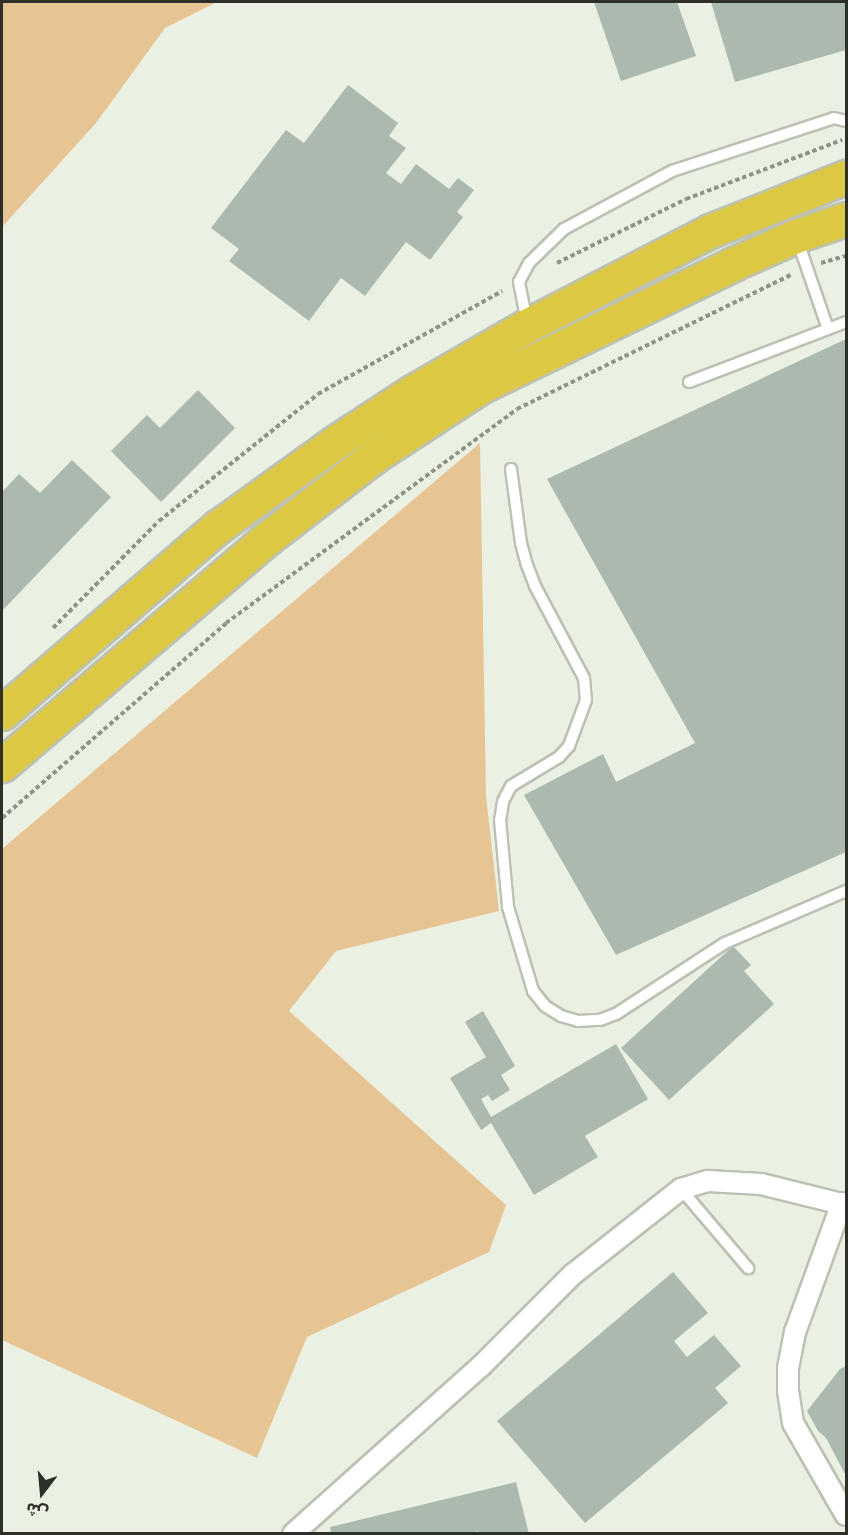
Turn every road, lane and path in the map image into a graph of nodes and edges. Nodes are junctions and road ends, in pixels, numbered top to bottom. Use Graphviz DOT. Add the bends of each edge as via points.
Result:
graph roads {
  1 [pos="846,121"];
  2 [pos="846,177"];
  3 [pos="846,219"];
  4 [pos="796,236"];
  5 [pos="846,256"];
  6 [pos="807,267"];
  7 [pos="846,322"];
  8 [pos="528,325"];
  9 [pos="828,329"];
  10 [pos="689,381"];
  11 [pos="511,469"];
  12 [pos="2,713"];
  13 [pos="2,765"];
  14 [pos="2,818"];
  15 [pos="846,891"];
  16 [pos="681,1189"];
  17 [pos="844,1204"];
  18 [pos="748,1268"];
  19 [pos="846,1515"];
  20 [pos="293,1533"];
  1 -- 8 [label="lane" via="834,118 672,171 564,229 529,263 519,282"];
  2 -- 8 [label="highway" via="710,231"];
  3 -- 4 [label="highway"];
  4 -- 6 [label="lane"];
  4 -- 13 [label="highway" via="480,387 373,457 265,540"];
  5 -- 6 [label="path"];
  6 -- 9 [label="lane"];
  6 -- 14 [label="path" via="517,410 226,623"];
  7 -- 9 [label="lane"];
  8 -- 12 [label="highway" via="412,392 219,526"];
  9 -- 10 [label="lane"];
  11 -- 15 [label="lane" via="520,543 527,565 584,678 586,700 569,746 559,757 511,786 503,802 500,820 508,907 533,991 545,1006 561,1016 578,1021 600,1020 616,1014 725,944"];
  16 -- 17 [label="street" via="708,1181 761,1184"];
  16 -- 18 [label="lane"];
  16 -- 20 [label="street" via="572,1275 481,1366"];
  17 -- 19 [label="street" via="795,1332 788,1390 793,1423"];
}
